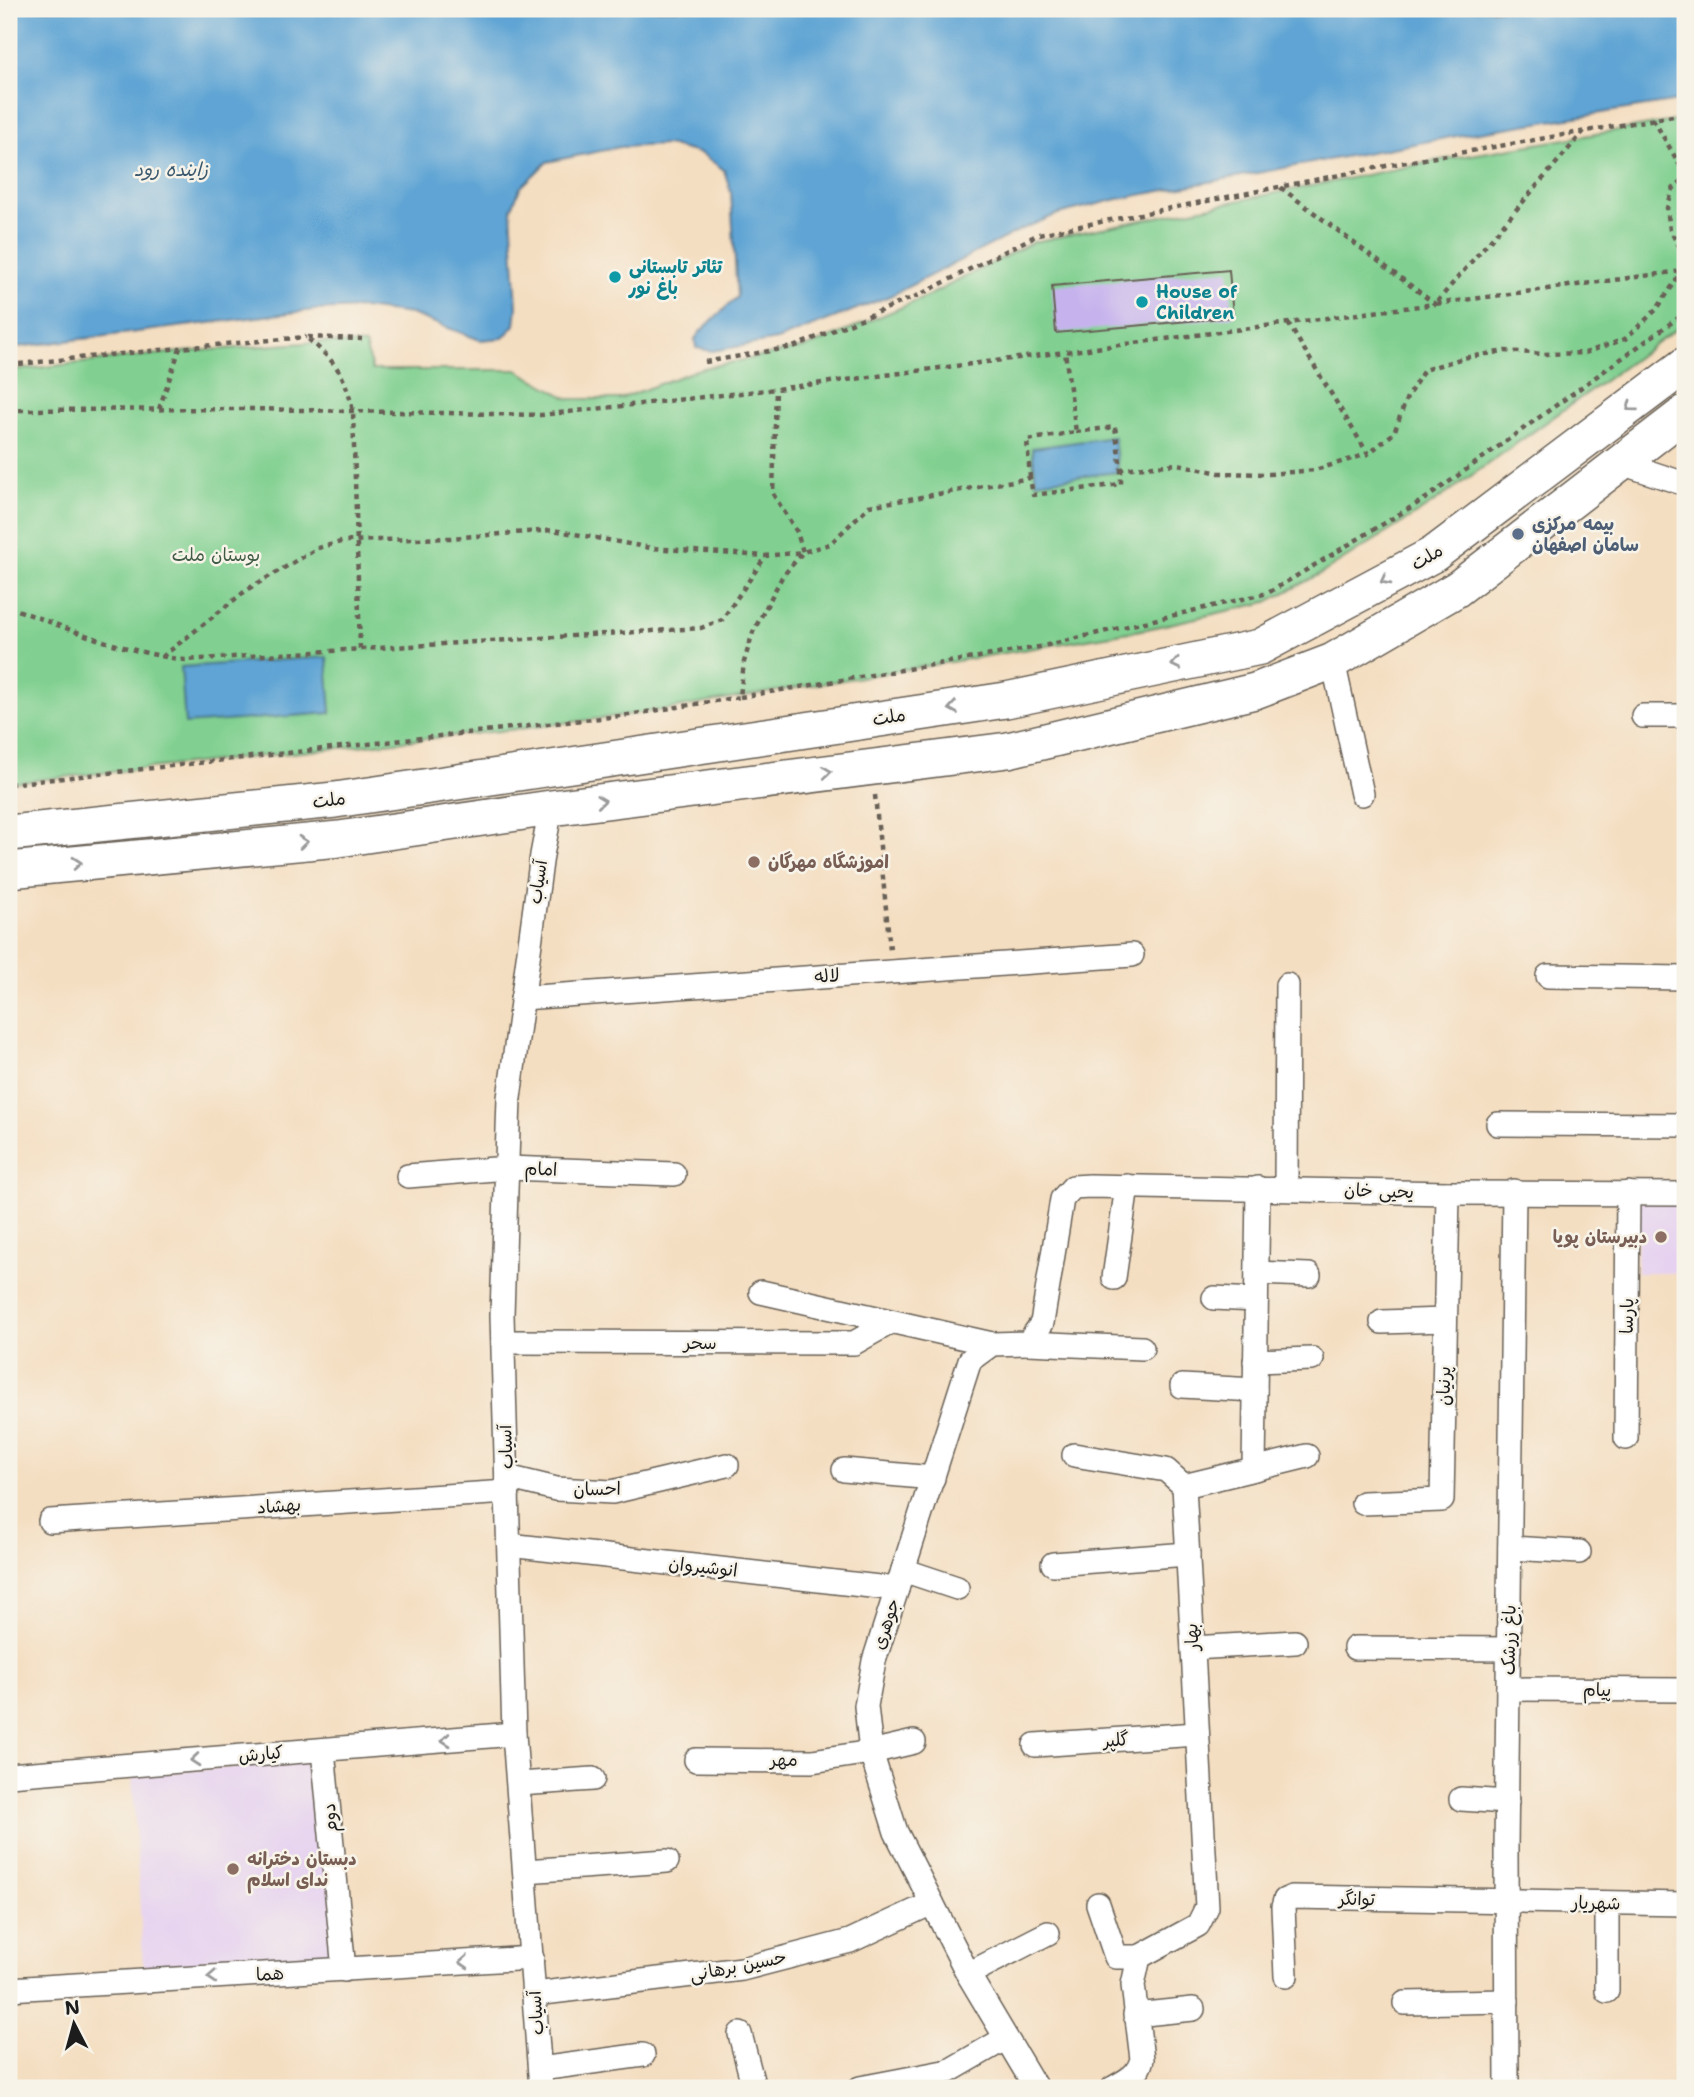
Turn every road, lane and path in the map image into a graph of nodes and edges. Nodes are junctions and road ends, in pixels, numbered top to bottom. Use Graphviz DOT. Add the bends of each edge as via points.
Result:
graph roads {
  1 [pos="1685,114"];
  2 [pos="1653,119"];
  3 [pos="1584,131"];
  4 [pos="1685,176"];
  5 [pos="1279,186"];
  6 [pos="1683,269"];
  7 [pos="1435,304"];
  8 [pos="1685,313"];
  9 [pos="1288,323"];
  10 [pos="306,337"];
  11 [pos="362,339"];
  12 [pos="180,348"];
  13 [pos="1065,352"];
  14 [pos="705,362"];
  15 [pos="9,365"];
  16 [pos="1685,365"];
  17 [pos="776,389"];
  18 [pos="159,409"];
  19 [pos="9,410"];
  20 [pos="353,411"];
  21 [pos="1685,414"];
  22 [pos="1076,432"];
  23 [pos="1368,454"];
  24 [pos="1621,463"];
  25 [pos="1121,469"];
  26 [pos="1030,478"];
  27 [pos="1685,484"];
  28 [pos="356,540"];
  29 [pos="803,552"];
  30 [pos="765,556"];
  31 [pos="9,607"];
  32 [pos="360,649"];
  33 [pos="162,657"];
  34 [pos="1333,661"];
  35 [pos="740,697"];
  36 [pos="1643,716"];
  37 [pos="1685,716"];
  38 [pos="872,766"];
  39 [pos="9,783"];
  40 [pos="1362,794"];
  41 [pos="551,808"];
  42 [pos="9,833"];
  43 [pos="9,870"];
  44 [pos="1132,954"];
  45 [pos="892,972"];
  46 [pos="1548,976"];
  47 [pos="1685,978"];
  48 [pos="1287,985"];
  49 [pos="522,998"];
  50 [pos="1498,1124"];
  51 [pos="1685,1125"];
  52 [pos="507,1168"];
  53 [pos="674,1174"];
  54 [pos="408,1176"];
  55 [pos="1127,1186"];
  56 [pos="1258,1188"];
  57 [pos="1286,1188"];
  58 [pos="1514,1191"];
  59 [pos="1448,1193"];
  60 [pos="1628,1194"];
  61 [pos="1685,1194"];
  62 [pos="1257,1273"];
  63 [pos="1309,1275"];
  64 [pos="1114,1278"];
  65 [pos="761,1292"];
  66 [pos="1214,1298"];
  67 [pos="1256,1300"];
  68 [pos="1445,1321"];
  69 [pos="891,1322"];
  70 [pos="1382,1322"];
  71 [pos="503,1342"];
  72 [pos="1028,1343"];
  73 [pos="992,1344"];
  74 [pos="1142,1348"];
  75 [pos="1312,1359"];
  76 [pos="1255,1360"];
  77 [pos="1182,1386"];
  78 [pos="1255,1390"];
  79 [pos="1626,1438"];
  80 [pos="1074,1455"];
  81 [pos="1307,1455"];
  82 [pos="727,1465"];
  83 [pos="1254,1468"];
  84 [pos="844,1470"];
  85 [pos="933,1478"];
  86 [pos="507,1484"];
  87 [pos="1184,1486"];
  88 [pos="1363,1503"];
  89 [pos="50,1521"];
  90 [pos="509,1545"];
  91 [pos="1510,1548"];
  92 [pos="1579,1552"];
  93 [pos="1188,1554"];
  94 [pos="1053,1564"];
  95 [pos="900,1579"];
  96 [pos="957,1588"];
  97 [pos="1295,1642"];
  98 [pos="1193,1648"];
  99 [pos="1355,1648"];
  100 [pos="1509,1649"];
  101 [pos="1508,1689"];
  102 [pos="1685,1690"];
  103 [pos="514,1734"];
  104 [pos="1197,1734"];
  105 [pos="914,1742"];
  106 [pos="1035,1745"];
  107 [pos="323,1750"];
  108 [pos="871,1752"];
  109 [pos="696,1760"];
  110 [pos="9,1774"];
  111 [pos="593,1779"];
  112 [pos="519,1784"];
  113 [pos="1461,1799"];
  114 [pos="1507,1802"];
  115 [pos="667,1861"];
  116 [pos="525,1871"];
  117 [pos="1506,1901"];
  118 [pos="932,1903"];
  119 [pos="1608,1903"];
  120 [pos="1098,1904"];
  121 [pos="1685,1904"];
  122 [pos="1048,1933"];
  123 [pos="1139,1957"];
  124 [pos="532,1958"];
  125 [pos="344,1970"];
  126 [pos="968,1974"];
  127 [pos="1286,1976"];
  128 [pos="9,1989"];
  129 [pos="1607,1991"];
  130 [pos="534,1994"];
  131 [pos="1507,2001"];
  132 [pos="1405,2003"];
  133 [pos="1193,2009"];
  134 [pos="1135,2015"];
  135 [pos="740,2034"];
  136 [pos="1006,2038"];
  137 [pos="643,2055"];
  138 [pos="541,2078"];
  139 [pos="754,2088"];
  140 [pos="860,2088"];
  141 [pos="1036,2088"];
  142 [pos="1113,2088"];
  143 [pos="1507,2088"];
  1 -- 2 [label="path"];
  2 -- 3 [label="path"];
  2 -- 4 [label="path"];
  3 -- 5 [label="path"];
  3 -- 7 [label="path"];
  4 -- 6 [label="path" via="1673,189 1667,208"];
  5 -- 7 [label="path"];
  5 -- 14 [label="path" via="1040,234 919,295 793,346"];
  6 -- 7 [label="path"];
  6 -- 23 [label="path" via="1657,309 1625,340 1585,353 1505,351 1424,370 1407,397 1394,433"];
  7 -- 9 [label="path"];
  8 -- 35 [label="path" via="1428,497 1268,593 1039,647"];
  9 -- 13 [label="path"];
  9 -- 23 [label="path"];
  10 -- 11 [label="path"];
  10 -- 12 [label="path"];
  10 -- 20 [label="path" via="334,360"];
  12 -- 15 [label="path"];
  12 -- 18 [label="path"];
  13 -- 17 [label="path"];
  13 -- 22 [label="path"];
  16 -- 42 [label="main road, ملت, one-way" via="1434,554 1260,647 1006,700 498,776 335,800"];
  17 -- 20 [label="path" via="541,415"];
  17 -- 29 [label="path" via="773,494 797,532"];
  18 -- 19 [label="path"];
  18 -- 20 [label="path"];
  20 -- 28 [label="path"];
  21 -- 24 [label="main road"];
  22 -- 25 [label="path" via="1115,428"];
  22 -- 26 [label="path" via="1027,440"];
  23 -- 25 [label="path" via="1315,470 1269,474 1219,473 1178,464"];
  24 -- 27 [label="street"];
  24 -- 34 [label="main road" via="1457,589"];
  25 -- 26 [label="path" via="1121,484 1033,495"];
  26 -- 29 [label="path" via="869,506 830,544"];
  28 -- 30 [label="path" via="553,530 651,548"];
  28 -- 32 [label="path"];
  28 -- 33 [label="path" via="318,548 248,589"];
  29 -- 30 [label="path"];
  29 -- 35 [label="path" via="782,577 753,632"];
  30 -- 32 [label="path" via="722,621 701,628"];
  31 -- 33 [label="path"];
  32 -- 33 [label="path" via="186,660"];
  34 -- 38 [label="main road" via="1255,691 1008,750"];
  34 -- 40 [label="street"];
  35 -- 39 [label="path" via="628,715"];
  36 -- 37 [label="street"];
  41 -- 38 [label="main road, one-way"];
  38 -- 45 [label="path"];
  43 -- 41 [label="main road, one-way" via="339,839"];
  41 -- 49 [label="street, آسیاب"];
  44 -- 45 [label="street, لاله"];
  45 -- 49 [label="street, لاله"];
  46 -- 47 [label="street"];
  48 -- 57 [label="street"];
  49 -- 52 [label="street, آسیاب" via="509,1098"];
  50 -- 51 [label="street"];
  52 -- 53 [label="street, امام"];
  52 -- 54 [label="street, امام"];
  52 -- 71 [label="street, آسیاب"];
  55 -- 56 [label="street, یحیی خان"];
  55 -- 64 [label="street"];
  55 -- 72 [label="street, یحیی خان" via="1073,1187 1062,1199 1042,1323"];
  56 -- 57 [label="street, یحیی خان"];
  56 -- 62 [label="street"];
  57 -- 59 [label="street, یحیی خان"];
  58 -- 59 [label="street, یحیی خان"];
  58 -- 60 [label="street, یحیی خان"];
  58 -- 91 [label="street, باغ زرشک"];
  59 -- 68 [label="street, پرنیان"];
  60 -- 61 [label="street, یحیی خان"];
  60 -- 79 [label="street, پارسا"];
  62 -- 63 [label="street"];
  62 -- 67 [label="street"];
  65 -- 69 [label="street"];
  66 -- 67 [label="street"];
  67 -- 76 [label="street"];
  68 -- 70 [label="street"];
  68 -- 88 [label="street, پرنیان" via="1442,1500"];
  69 -- 71 [label="street, سحر" via="853,1343"];
  69 -- 73 [label="street"];
  71 -- 86 [label="street, آسیاب"];
  72 -- 73 [label="street"];
  72 -- 74 [label="street"];
  73 -- 85 [label="street, جوهری" via="970,1360"];
  75 -- 76 [label="street"];
  76 -- 78 [label="street"];
  77 -- 78 [label="street"];
  78 -- 83 [label="street"];
  80 -- 87 [label="street" via="1166,1470"];
  81 -- 83 [label="street"];
  82 -- 86 [label="street, احسان" via="612,1492"];
  83 -- 87 [label="street"];
  84 -- 85 [label="street"];
  85 -- 95 [label="street, جوهری"];
  86 -- 89 [label="street, بهشاد"];
  86 -- 90 [label="street, آسیاب"];
  87 -- 93 [label="street, بهار"];
  90 -- 95 [label="street, انوشیروان"];
  90 -- 103 [label="street, آسیاب"];
  91 -- 92 [label="street"];
  91 -- 100 [label="street, باغ زرشک"];
  93 -- 94 [label="street"];
  93 -- 98 [label="street, بهار"];
  95 -- 96 [label="street, انوشیروان"];
  95 -- 108 [label="street, جوهری" via="874,1661 866,1706"];
  97 -- 98 [label="street"];
  98 -- 104 [label="street, بهار"];
  99 -- 100 [label="street"];
  100 -- 101 [label="street, باغ زرشک"];
  101 -- 102 [label="street, پیام"];
  101 -- 114 [label="street, باغ زرشک"];
  103 -- 107 [label="street, کیارش, one-way"];
  103 -- 112 [label="street, آسیاب"];
  104 -- 106 [label="street, گلپر"];
  104 -- 123 [label="street, بهار" via="1207,1907 1198,1924"];
  105 -- 108 [label="street, مهر"];
  107 -- 110 [label="street, کیارش, one-way"];
  107 -- 125 [label="street, دوم"];
  108 -- 109 [label="street, مهر" via="812,1760"];
  108 -- 118 [label="street, جوهری" via="896,1832"];
  111 -- 112 [label="street"];
  112 -- 116 [label="street, آسیاب"];
  113 -- 114 [label="street"];
  114 -- 117 [label="street, باغ زرشک"];
  115 -- 116 [label="street"];
  116 -- 124 [label="street, آسیاب"];
  117 -- 119 [label="street, شهریار"];
  117 -- 127 [label="street, توانگر" via="1292,1897 1283,1907"];
  117 -- 131 [label="street, باغ زرشک"];
  118 -- 126 [label="street, جوهری"];
  118 -- 130 [label="street, حسین برهانی" via="850,1941 742,1969"];
  119 -- 121 [label="street, شهریار"];
  119 -- 129 [label="street"];
  120 -- 123 [label="street" via="1116,1957"];
  122 -- 126 [label="street"];
  123 -- 134 [label="street" via="1133,1985"];
  124 -- 125 [label="street, هما, one-way"];
  124 -- 130 [label="street, آسیاب"];
  125 -- 128 [label="street, هما, one-way"];
  126 -- 136 [label="street, جوهری"];
  130 -- 138 [label="street, آسیاب"];
  131 -- 132 [label="street"];
  131 -- 143 [label="street, باغ زرشک"];
  133 -- 134 [label="street"];
  134 -- 142 [label="street" via="1140,2068"];
  135 -- 139 [label="street"];
  136 -- 140 [label="street" via="949,2071"];
  136 -- 141 [label="street, جوهری"];
  137 -- 138 [label="street"];
}
